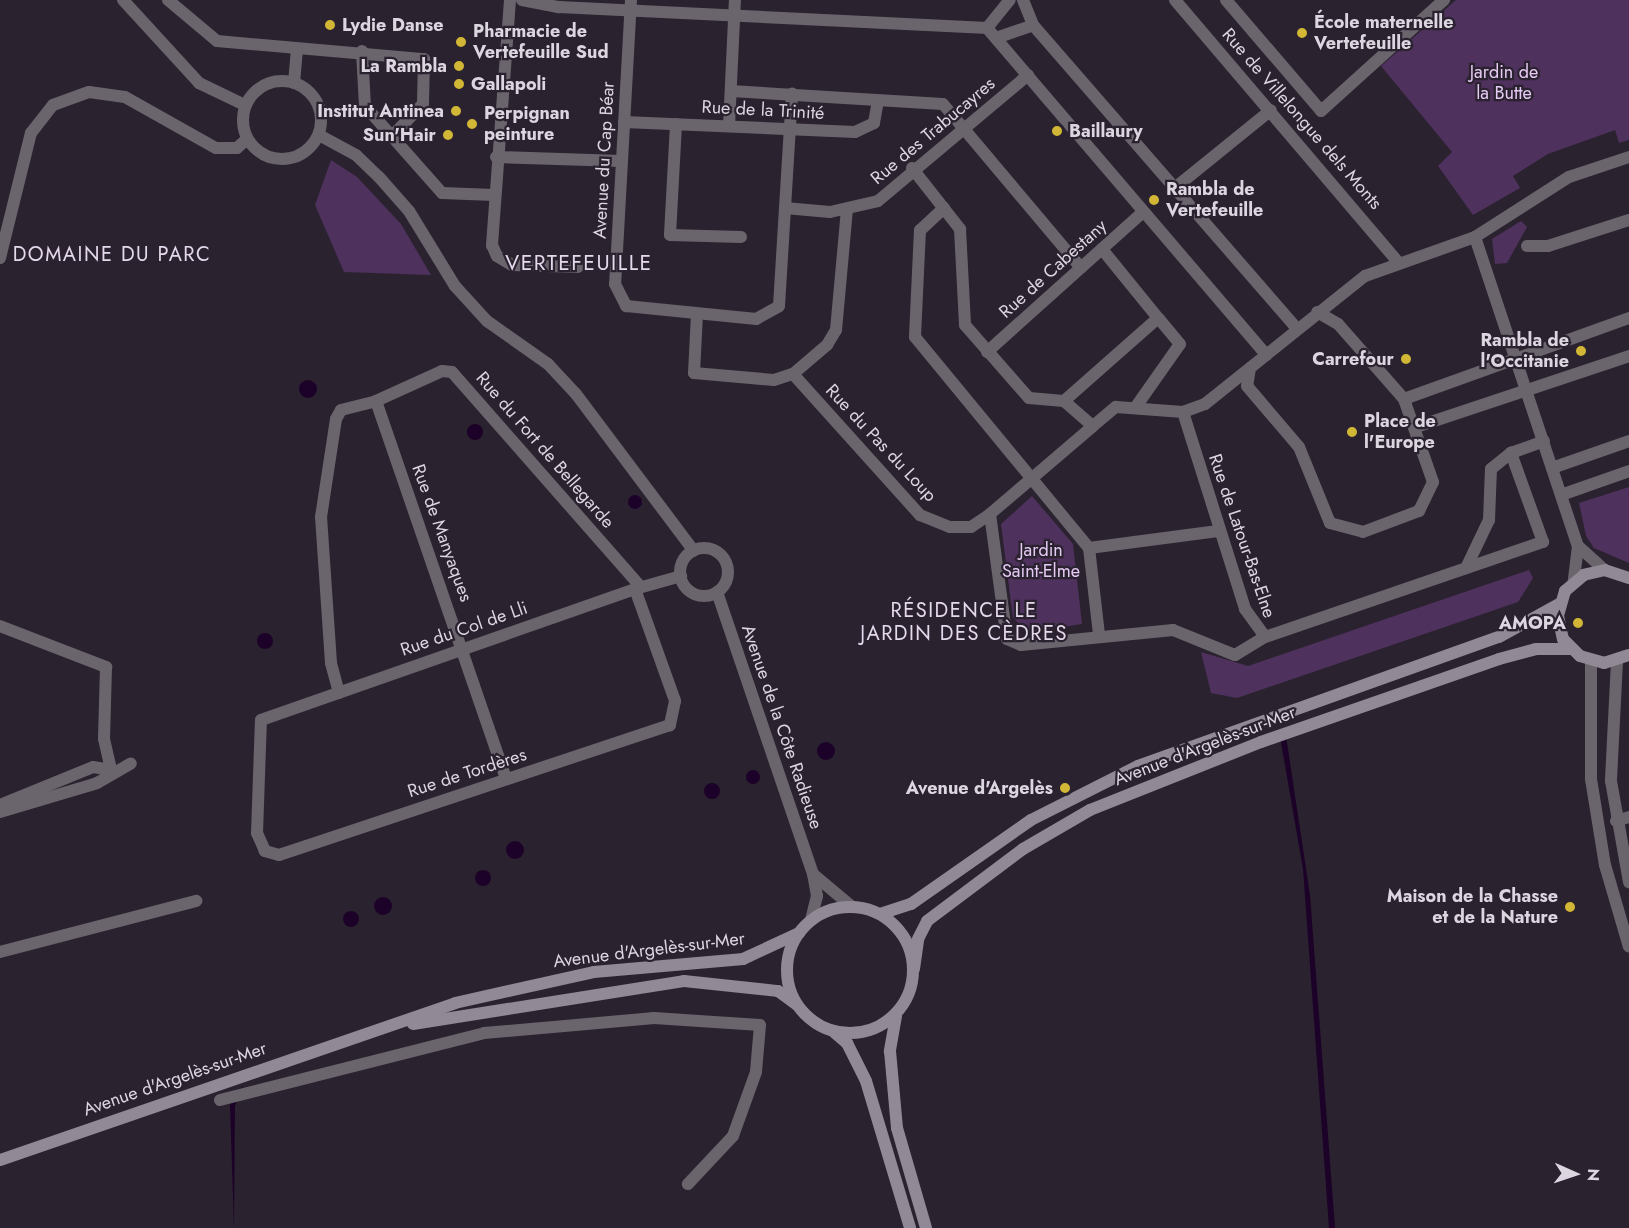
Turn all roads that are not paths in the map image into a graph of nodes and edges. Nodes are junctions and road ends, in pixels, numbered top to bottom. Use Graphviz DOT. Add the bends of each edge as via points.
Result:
graph roads {
  1 [pos="123,0"];
  2 [pos="168,0"];
  3 [pos="510,0"];
  4 [pos="522,0"];
  5 [pos="735,0"];
  6 [pos="1010,0"];
  7 [pos="1023,0"];
  8 [pos="1175,0"];
  9 [pos="1226,0"];
  10 [pos="1444,0"];
  11 [pos="630,5"];
  12 [pos="734,15"];
  13 [pos="1033,25"];
  14 [pos="987,28"];
  15 [pos="996,38"];
  16 [pos="297,48"];
  17 [pos="362,51"];
  18 [pos="1028,75"];
  19 [pos="294,83"];
  20 [pos="731,91"];
  21 [pos="792,93"];
  22 [pos="878,100"];
  23 [pos="245,105"];
  24 [pos="1271,110"];
  25 [pos="624,122"];
  26 [pos="676,124"];
  27 [pos="729,126"];
  28 [pos="963,126"];
  29 [pos="791,130"];
  30 [pos="319,135"];
  31 [pos="392,136"];
  32 [pos="247,139"];
  33 [pos="1629,157"];
  34 [pos="496,158"];
  35 [pos="621,161"];
  36 [pos="912,168"];
  37 [pos="1176,187"];
  38 [pos="494,195"];
  39 [pos="785,208"];
  40 [pos="944,208"];
  41 [pos="847,210"];
  42 [pos="1143,212"];
  43 [pos="1629,220"];
  44 [pos="741,237"];
  45 [pos="1475,237"];
  46 [pos="1527,246"];
  47 [pos="1102,249"];
  48 [pos="0,258"];
  49 [pos="1399,263"];
  50 [pos="578,267"];
  51 [pos="1081,268"];
  52 [pos="1317,312"];
  53 [pos="697,314"];
  54 [pos="1158,318"];
  55 [pos="1629,318"];
  56 [pos="1296,328"];
  57 [pos="987,352"];
  58 [pos="1266,355"];
  59 [pos="1629,356"];
  60 [pos="1516,358"];
  61 [pos="1251,367"];
  62 [pos="793,374"];
  63 [pos="1526,390"];
  64 [pos="1404,399"];
  65 [pos="376,401"];
  66 [pos="1064,401"];
  67 [pos="1135,408"];
  68 [pos="1183,412"];
  69 [pos="1093,426"];
  70 [pos="1416,427"];
  71 [pos="1544,441"];
  72 [pos="1629,441"];
  73 [pos="1511,453"];
  74 [pos="1552,468"];
  75 [pos="1629,471"];
  76 [pos="1035,481"];
  77 [pos="1562,495"];
  78 [pos="990,514"];
  79 [pos="1218,531"];
  80 [pos="1578,546"];
  81 [pos="1089,548"];
  82 [pos="694,550"];
  83 [pos="1466,568"];
  84 [pos="1605,570"];
  85 [pos="681,576"];
  86 [pos="1629,578"];
  87 [pos="1574,581"];
  88 [pos="638,588"];
  89 [pos="717,592"];
  90 [pos="1559,604"];
  91 [pos="0,626"];
  92 [pos="1099,635"];
  93 [pos="1265,637"];
  94 [pos="464,648"];
  95 [pos="1571,649"];
  96 [pos="1629,656"];
  97 [pos="1592,661"];
  98 [pos="1617,661"];
  99 [pos="339,693"];
  100 [pos="261,720"];
  101 [pos="131,763"];
  102 [pos="111,770"];
  103 [pos="506,779"];
  104 [pos="0,805"];
  105 [pos="0,812"];
  106 [pos="1629,817"];
  107 [pos="1616,821"];
  108 [pos="813,874"];
  109 [pos="1629,882"];
  110 [pos="196,901"];
  111 [pos="851,906"];
  112 [pos="880,914"];
  113 [pos="811,920"];
  114 [pos="799,933"];
  115 [pos="1629,946"];
  116 [pos="0,952"];
  117 [pos="914,969"];
  118 [pos="797,1005"];
  119 [pos="897,1013"];
  120 [pos="834,1032"];
  121 [pos="362,1035"];
  122 [pos="220,1100"];
  123 [pos="0,1160"];
  124 [pos="688,1184"];
  125 [pos="910,1228"];
  126 [pos="926,1228"];
  1 -- 23 [label="street" via="199,82"];
  2 -- 16 [label="street" via="217,41"];
  3 -- 34 [label="street"];
  4 -- 11 [label="street"];
  5 -- 12 [label="street"];
  6 -- 14 [label="street"];
  7 -- 13 [label="street"];
  8 -- 24 [label="street, Rue de Villelongue dels Monts"];
  9 -- 10 [label="street" via="1321,111"];
  11 -- 12 [label="street"];
  11 -- 25 [label="street, Avenue du Cap Béar"];
  12 -- 14 [label="street"];
  12 -- 20 [label="street"];
  13 -- 15 [label="street"];
  13 -- 37 [label="street"];
  14 -- 15 [label="street"];
  15 -- 18 [label="street"];
  16 -- 17 [label="street"];
  16 -- 19 [label="street"];
  17 -- 31 [label="street" via="361,96"];
  17 -- 31 [label="street" via="424,59 423,104"];
  18 -- 28 [label="street, Rue des Trabucayres"];
  18 -- 42 [label="street"];
  19 -- 23 [label="street" via="270,83"];
  19 -- 30 [label="street" via="318,106"];
  20 -- 21 [label="street, Rue de la Trinité"];
  20 -- 27 [label="street"];
  21 -- 22 [label="street, Rue de la Trinité"];
  21 -- 29 [label="street, Avenue du Cap Béar"];
  22 -- 28 [label="street, Rue de la Trinité" via="943,104"];
  22 -- 29 [label="street, Rue de la Trinité" via="874,123 855,132"];
  23 -- 32 [label="street"];
  24 -- 37 [label="street"];
  24 -- 49 [label="street, Rue de Villelongue dels Monts"];
  25 -- 26 [label="street, Rue de la Trinité"];
  25 -- 35 [label="street, Avenue du Cap Béar"];
  26 -- 27 [label="street, Rue de la Trinité"];
  26 -- 44 [label="street" via="670,235"];
  27 -- 29 [label="street, Rue de la Trinité"];
  28 -- 36 [label="street, Rue des Trabucayres"];
  28 -- 51 [label="street, Rue de la Trinité"];
  29 -- 39 [label="street, Avenue du Cap Béar"];
  30 -- 32 [label="street" via="312,147 289,160 262,155"];
  30 -- 82 [label="street" via="356,155 379,177 479,313 576,394"];
  31 -- 38 [label="street" via="442,192"];
  32 -- 48 [label="street" via="237,148 216,148 125,97 89,92 53,105 31,133"];
  33 -- 45 [label="street" via="1569,177"];
  34 -- 35 [label="street"];
  34 -- 38 [label="street"];
  35 -- 53 [label="street, Avenue du Cap Béar" via="619,300 636,309"];
  36 -- 40 [label="street"];
  36 -- 41 [label="street, Rue des Trabucayres" via="878,201"];
  37 -- 56 [label="street"];
  38 -- 50 [label="street" via="492,245 497,256 512,265"];
  39 -- 41 [label="street, Rue des Trabucayres"];
  39 -- 53 [label="street, Avenue du Cap Béar" via="779,306 756,319"];
  40 -- 57 [label="street" via="960,229 965,325"];
  40 -- 76 [label="street" via="920,230 915,337"];
  41 -- 62 [label="street" via="836,330 827,345"];
  42 -- 47 [label="street, Rue de Cabestany"];
  42 -- 58 [label="street"];
  43 -- 46 [label="street" via="1548,246"];
  45 -- 49 [label="street"];
  45 -- 60 [label="street"];
  47 -- 51 [label="street, Rue de Cabestany"];
  47 -- 54 [label="street"];
  49 -- 52 [label="street" via="1365,276"];
  51 -- 57 [label="street, Rue de Cabestany"];
  52 -- 56 [label="street"];
  52 -- 64 [label="street" via="1338,324"];
  53 -- 62 [label="street" via="694,373 774,380"];
  54 -- 66 [label="street"];
  54 -- 67 [label="street" via="1180,344"];
  55 -- 60 [label="street"];
  56 -- 58 [label="street"];
  57 -- 66 [label="street" via="1029,398"];
  58 -- 61 [label="street"];
  59 -- 63 [label="street"];
  60 -- 63 [label="street"];
  60 -- 64 [label="street"];
  61 -- 68 [label="street, Rue du Pas du Loup" via="1205,404"];
  61 -- 70 [label="street" via="1247,386 1299,447 1320,507 1330,523 1346,531 1363,531 1419,511 1430,497 1429,462"];
  62 -- 78 [label="street, Rue du Pas du Loup" via="920,515 950,527 971,527"];
  63 -- 70 [label="street"];
  63 -- 71 [label="street"];
  64 -- 70 [label="street"];
  65 -- 88 [label="street, Rue du Fort de Bellegarde" via="452,372"];
  65 -- 94 [label="street, Rue de Manyaques"];
  65 -- 99 [label="street, Rue du Fort de Bellegarde" via="341,410 336,418 321,517 331,663"];
  66 -- 69 [label="street"];
  67 -- 68 [label="street, Rue du Pas du Loup"];
  67 -- 69 [label="street, Rue du Pas du Loup" via="1116,407"];
  68 -- 79 [label="street, Rue de Latour-Bas-Elne"];
  69 -- 76 [label="street, Rue du Pas du Loup"];
  71 -- 73 [label="street"];
  71 -- 74 [label="street"];
  72 -- 74 [label="street"];
  73 -- 83 [label="street" via="1491,469 1489,520"];
  73 -- 83 [label="street, Rue de Latour-Bas-Elne" via="1543,542"];
  74 -- 77 [label="street"];
  75 -- 77 [label="street"];
  76 -- 78 [label="street, Rue du Pas du Loup"];
  76 -- 81 [label="street"];
  77 -- 80 [label="street"];
  78 -- 92 [label="street" via="1007,639 1020,645"];
  79 -- 81 [label="street"];
  79 -- 93 [label="street, Rue de Latour-Bas-Elne" via="1245,609"];
  80 -- 84 [label="street"];
  80 -- 87 [label="street"];
  81 -- 92 [label="street"];
  82 -- 85 [label="street" via="683,561"];
  82 -- 89 [label="street" via="714,550 725,560 727,577"];
  83 -- 93 [label="street, Rue de Latour-Bas-Elne"];
  84 -- 86 [label="main road"];
  84 -- 87 [label="main road"];
  85 -- 88 [label="street, Rue du Col de Lli"];
  85 -- 89 [label="street" via="694,594"];
  87 -- 90 [label="main road"];
  88 -- 94 [label="street, Rue du Col de Lli"];
  88 -- 103 [label="street, Rue de Tordères" via="675,701 670,725"];
  89 -- 108 [label="street, Avenue de la Côte Radieuse"];
  90 -- 95 [label="main road" via="1559,628"];
  90 -- 112 [label="main road, Avenue d'Argelès-sur-Mer" via="1499,637 1138,766 1031,820 911,904"];
  91 -- 102 [label="street" via="106,667 104,739"];
  92 -- 93 [label="street" via="1173,630 1235,655"];
  94 -- 99 [label="street, Rue du Col de Lli"];
  94 -- 103 [label="street, Rue de Manyaques"];
  95 -- 97 [label="main road"];
  95 -- 117 [label="main road, Avenue d'Argelès-sur-Mer" via="1536,649 1499,659 1261,742 1090,810 1023,849 927,921 918,939"];
  96 -- 98 [label="main road"];
  97 -- 98 [label="main road"];
  97 -- 115 [label="street" via="1591,779 1605,865"];
  98 -- 107 [label="street" via="1611,781"];
  99 -- 100 [label="street, Rue du Col de Lli"];
  100 -- 103 [label="street, Rue de Tordères" via="257,833 265,851 279,855"];
  101 -- 102 [label="street"];
  102 -- 104 [label="street" via="93,767"];
  102 -- 105 [label="street" via="97,783"];
  106 -- 107 [label="street"];
  107 -- 109 [label="street"];
  108 -- 111 [label="street"];
  108 -- 113 [label="street, Avenue de la Côte Radieuse" via="817,896"];
  110 -- 116 [label="street"];
  111 -- 112 [label="main road"];
  111 -- 113 [label="main road"];
  112 -- 117 [label="main road" via="904,937"];
  113 -- 114 [label="main road"];
  114 -- 118 [label="main road" via="787,968"];
  114 -- 121 [label="main road, Avenue d'Argelès-sur-Mer" via="743,959 633,967 538,983 455,1003"];
  117 -- 119 [label="main road"];
  118 -- 120 [label="main road"];
  118 -- 121 [label="main road, Avenue d'Argelès-sur-Mer" via="778,991 662,982 490,1008"];
  119 -- 120 [label="main road" via="868,1031"];
  119 -- 126 [label="main road" via="890,1051 897,1128"];
  120 -- 125 [label="main road" via="857,1057"];
  121 -- 123 [label="main road, Avenue d'Argelès-sur-Mer"];
  122 -- 124 [label="street" via="484,1032 654,1017 760,1025 756,1072 734,1136"];
}
